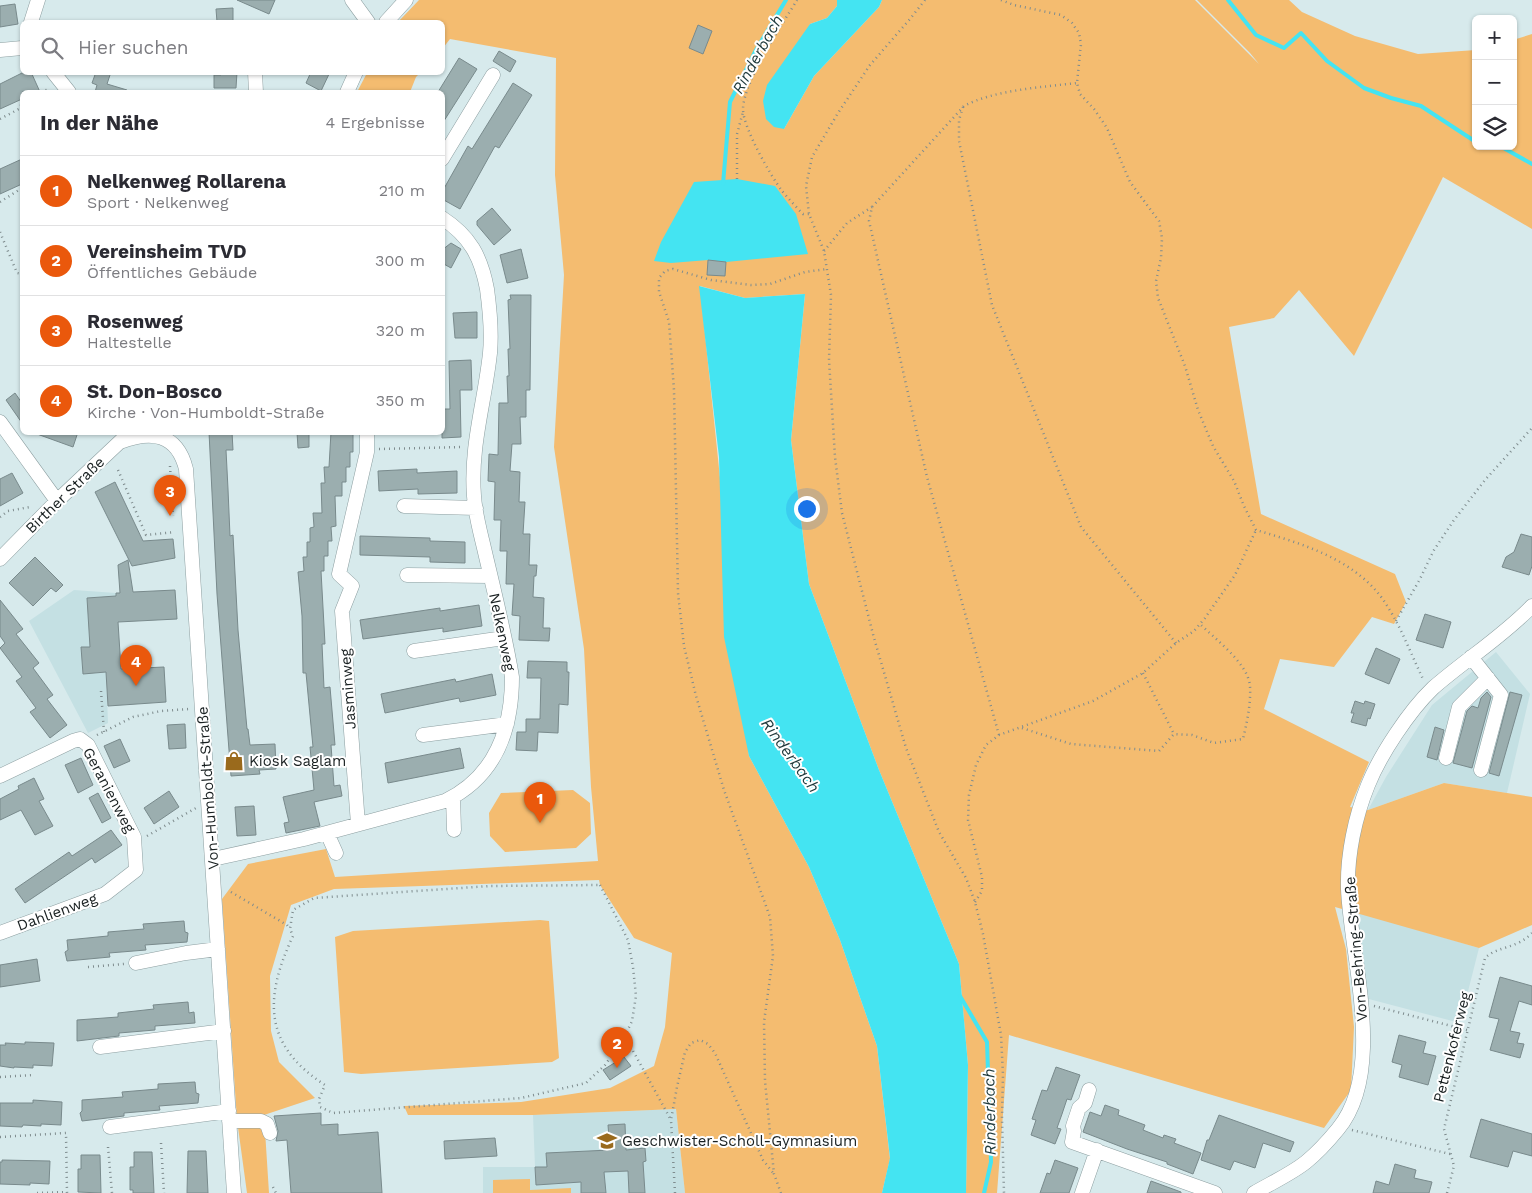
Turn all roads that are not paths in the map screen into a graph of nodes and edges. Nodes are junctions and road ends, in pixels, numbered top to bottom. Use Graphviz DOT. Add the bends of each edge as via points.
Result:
graph roads {
  1 [pos="38,0"];
  2 [pos="352,0"];
  3 [pos="406,0"];
  4 [pos="32,20"];
  5 [pos="367,20"];
  6 [pos="388,20"];
  7 [pos="20,48"];
  8 [pos="0,50"];
  9 [pos="55,75"];
  10 [pos="255,75"];
  11 [pos="355,75"];
  12 [pos="494,75"];
  13 [pos="67,90"];
  14 [pos="256,90"];
  15 [pos="348,90"];
  16 [pos="445,154"];
  17 [pos="445,220"];
  18 [pos="0,422"];
  19 [pos="367,435"];
  20 [pos="121,436"];
  21 [pos="57,501"];
  22 [pos="404,506"];
  23 [pos="476,508"];
  24 [pos="0,559"];
  25 [pos="407,575"];
  26 [pos="490,576"];
  27 [pos="1532,606"];
  28 [pos="504,638"];
  29 [pos="414,651"];
  30 [pos="1471,657"];
  31 [pos="1488,678"];
  32 [pos="507,724"];
  33 [pos="424,734"];
  34 [pos="1446,758"];
  35 [pos="1481,770"];
  36 [pos="0,776"];
  37 [pos="453,797"];
  38 [pos="358,824"];
  39 [pos="454,830"];
  40 [pos="328,832"];
  41 [pos="336,853"];
  42 [pos="213,859"];
  43 [pos="136,870"];
  44 [pos="0,933"];
  45 [pos="218,949"];
  46 [pos="136,963"];
  47 [pos="224,1031"];
  48 [pos="100,1047"];
  49 [pos="1089,1090"];
  50 [pos="229,1116"];
  51 [pos="110,1127"];
  52 [pos="270,1133"];
  53 [pos="1097,1150"];
  54 [pos="234,1193"];
  55 [pos="1082,1193"];
  56 [pos="1215,1193"];
  57 [pos="1254,1193"];
  1 -- 4 [label="street"];
  2 -- 5 [label="street"];
  3 -- 6 [label="street"];
  7 -- 8 [label="street"];
  9 -- 13 [label="street"];
  10 -- 14 [label="street"];
  11 -- 15 [label="street"];
  12 -- 16 [label="street"];
  17 -- 23 [label="street, Nelkenweg" via="457,227 470,242 479,260 490,312 490,352 474,454"];
  18 -- 21 [label="street"];
  19 -- 38 [label="street, Jasminweg" via="367,450 339,574 352,586 342,611"];
  20 -- 21 [label="street, Birther Straße"];
  20 -- 42 [label="street, Von-Humboldt-Straße" via="165,438 183,457 186,469"];
  21 -- 24 [label="street, Birther Straße"];
  22 -- 23 [label="street"];
  23 -- 26 [label="street, Nelkenweg"];
  25 -- 26 [label="street"];
  26 -- 28 [label="street, Nelkenweg"];
  27 -- 30 [label="street, Von-Behring-Straße" via="1518,621"];
  28 -- 29 [label="street"];
  28 -- 32 [label="street, Nelkenweg" via="512,677"];
  30 -- 31 [label="street"];
  30 -- 57 [label="street, Von-Behring-Straße" via="1432,690 1411,714 1378,763 1359,811 1348,862 1348,889 1361,1003 1362,1072 1350,1110 1340,1127 1306,1162"];
  31 -- 34 [label="street" via="1459,707"];
  31 -- 35 [label="street" via="1502,695"];
  32 -- 33 [label="street"];
  32 -- 37 [label="street, Nelkenweg" via="488,767 469,787"];
  36 -- 43 [label="street, Geranienweg" via="80,739 88,745 134,837"];
  37 -- 38 [label="street, Nelkenweg"];
  37 -- 39 [label="street"];
  38 -- 40 [label="street, Nelkenweg"];
  40 -- 41 [label="street"];
  40 -- 42 [label="street, Nelkenweg"];
  42 -- 45 [label="street, Von-Humboldt-Straße"];
  43 -- 44 [label="street, Dahlienweg" via="106,894"];
  45 -- 46 [label="street"];
  45 -- 47 [label="street, Von-Humboldt-Straße"];
  47 -- 48 [label="street"];
  47 -- 50 [label="street, Von-Humboldt-Straße"];
  49 -- 53 [label="street" via="1072,1126 1072,1142"];
  50 -- 51 [label="street"];
  50 -- 52 [label="street" via="261,1121 267,1124"];
  50 -- 54 [label="street, Von-Humboldt-Straße"];
  53 -- 55 [label="street"];
  53 -- 56 [label="street"];
}
